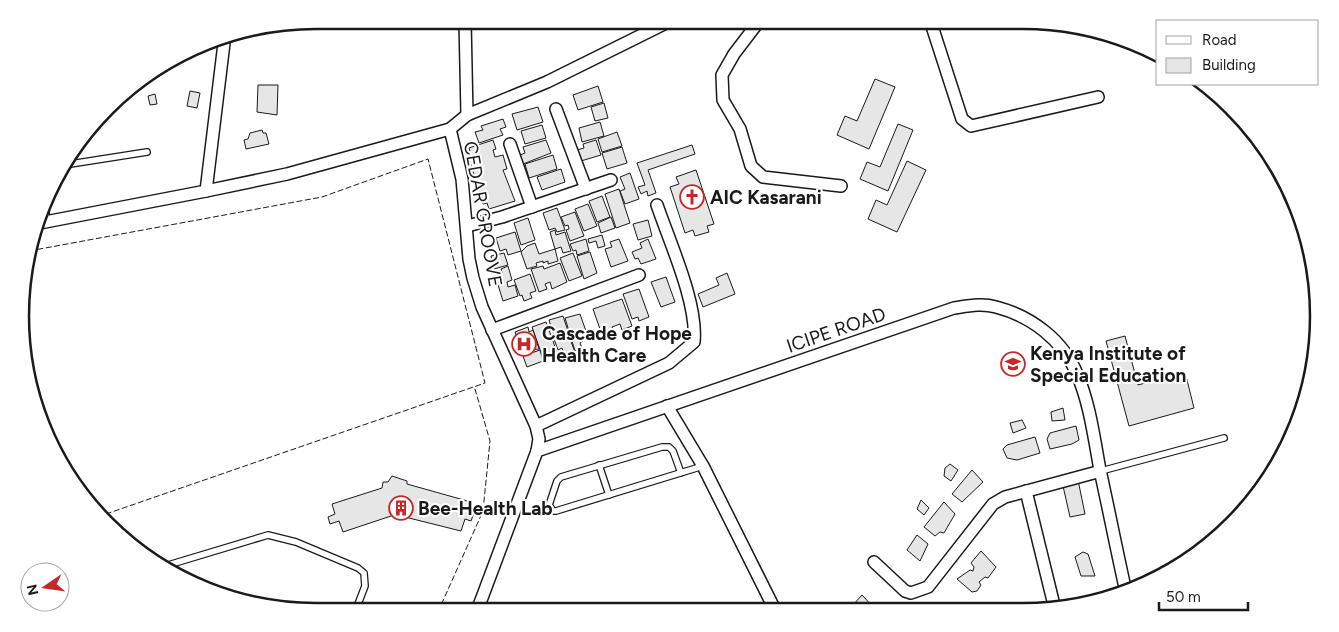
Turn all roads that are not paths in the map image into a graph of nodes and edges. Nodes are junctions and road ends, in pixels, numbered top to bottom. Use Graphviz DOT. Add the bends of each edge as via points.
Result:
graph roads {
  1 [pos="465,29"];
  2 [pos="655,29"];
  3 [pos="753,29"];
  4 [pos="933,29"];
  5 [pos="224,44"];
  6 [pos="1098,96"];
  7 [pos="556,109"];
  8 [pos="467,115"];
  9 [pos="450,129"];
  10 [pos="510,144"];
  11 [pos="147,152"];
  12 [pos="72,164"];
  13 [pos="611,180"];
  14 [pos="841,186"];
  15 [pos="586,188"];
  16 [pos="206,191"];
  17 [pos="657,205"];
  18 [pos="532,207"];
  19 [pos="45,222"];
  20 [pos="467,226"];
  21 [pos="640,275"];
  22 [pos="492,330"];
  23 [pos="667,406"];
  24 [pos="536,426"];
  25 [pos="1224,438"];
  26 [pos="537,452"];
  27 [pos="599,465"];
  28 [pos="703,466"];
  29 [pos="1101,471"];
  30 [pos="681,473"];
  31 [pos="1026,492"];
  32 [pos="609,495"];
  33 [pos="874,562"];
  34 [pos="171,564"];
  35 [pos="1124,584"];
  36 [pos="1053,601"];
  37 [pos="358,603"];
  38 [pos="480,603"];
  39 [pos="771,603"];
  1 -- 8 [label="street"];
  2 -- 8 [label="street, CEDAR GROOVE" via="547,82"];
  3 -- 14 [label="street" via="722,75 723,100 740,129 751,166 763,177"];
  4 -- 6 [label="street" via="962,119 971,126"];
  5 -- 16 [label="street"];
  7 -- 15 [label="street"];
  8 -- 9 [label="street, CEDAR GROOVE"];
  9 -- 16 [label="street" via="287,174"];
  9 -- 20 [label="street, CEDAR GROOVE" via="462,179"];
  10 -- 18 [label="street"];
  11 -- 12 [label="lane"];
  13 -- 15 [label="street"];
  15 -- 18 [label="street"];
  16 -- 19 [label="street"];
  17 -- 24 [label="street" via="688,298 694,322 694,342 669,363"];
  18 -- 20 [label="street"];
  20 -- 22 [label="street, CEDAR GROOVE" via="473,278"];
  21 -- 22 [label="street"];
  22 -- 24 [label="street, CEDAR GROOVE"];
  23 -- 26 [label="street, ICIPE ROAD"];
  23 -- 28 [label="street"];
  23 -- 29 [label="street, ICIPE ROAD" via="954,308 995,307 1029,320 1064,350 1078,375"];
  24 -- 26 [label="street, CEDAR GROOVE"];
  25 -- 29 [label="lane"];
  26 -- 38 [label="street"];
  27 -- 30 [label="lane" via="669,447"];
  27 -- 32 [label="lane"];
  27 -- 32 [label="lane" via="559,478 549,505 556,511"];
  28 -- 30 [label="lane"];
  28 -- 39 [label="street"];
  29 -- 31 [label="street"];
  29 -- 35 [label="street, ICIPE ROAD"];
  30 -- 32 [label="lane"];
  31 -- 33 [label="street" via="993,504 928,587 911,593 905,591"];
  31 -- 36 [label="street"];
  34 -- 37 [label="lane" via="257,537 277,536 364,572 365,586"];
}
